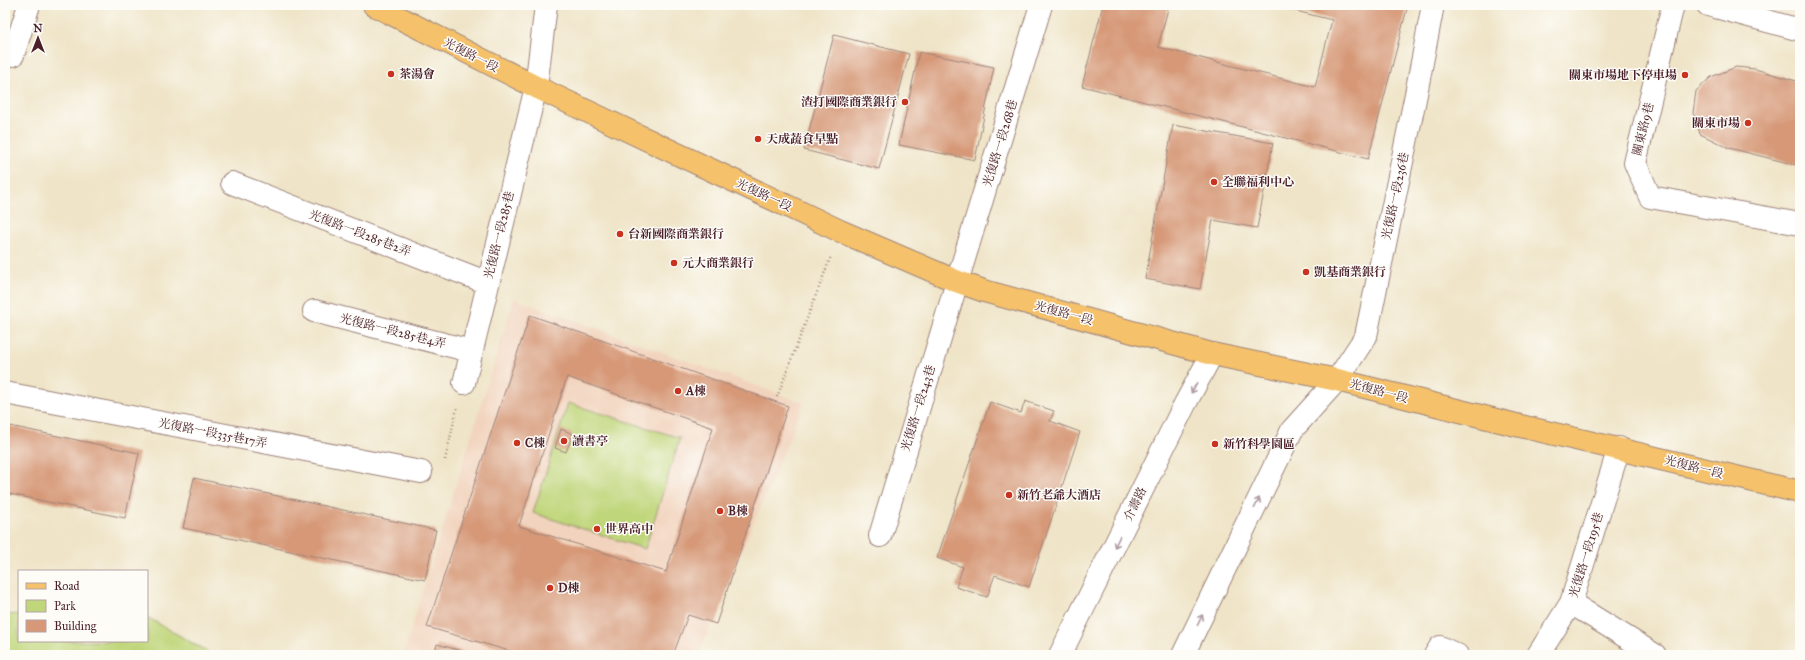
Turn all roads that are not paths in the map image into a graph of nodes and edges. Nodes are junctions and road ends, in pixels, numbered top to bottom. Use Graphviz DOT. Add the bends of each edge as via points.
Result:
graph roads {
  1 [pos="29,5"];
  2 [pos="374,5"];
  3 [pos="546,5"];
  4 [pos="1041,5"];
  5 [pos="1433,5"];
  6 [pos="1673,5"];
  7 [pos="1708,5"];
  8 [pos="1800,30"];
  9 [pos="13,55"];
  10 [pos="536,87"];
  11 [pos="232,183"];
  12 [pos="1800,224"];
  13 [pos="956,281"];
  14 [pos="488,283"];
  15 [pos="314,311"];
  16 [pos="471,351"];
  17 [pos="1212,354"];
  18 [pos="1337,380"];
  19 [pos="464,383"];
  20 [pos="5,393"];
  21 [pos="1619,448"];
  22 [pos="421,472"];
  23 [pos="1800,492"];
  24 [pos="880,536"];
  25 [pos="1571,603"];
  26 [pos="1060,655"];
  27 [pos="1183,655"];
  28 [pos="1435,655"];
  29 [pos="1457,655"];
  30 [pos="1538,655"];
  31 [pos="1655,655"];
  1 -- 9 [label="street"];
  2 -- 10 [label="main road, 光復路一段"];
  3 -- 10 [label="street, 光復路一段285巷"];
  4 -- 13 [label="street, 光復路一段268巷" via="969,248"];
  5 -- 18 [label="street, 光復路一段236巷" via="1366,336"];
  6 -- 12 [label="street, 關東路9巷" via="1635,163 1650,197"];
  7 -- 8 [label="street"];
  10 -- 13 [label="main road, 光復路一段" via="840,231"];
  10 -- 14 [label="street, 光復路一段285巷"];
  11 -- 14 [label="street, 光復路一段285巷2弄"];
  13 -- 17 [label="main road, 光復路一段"];
  13 -- 24 [label="street, 光復路一段243巷"];
  14 -- 16 [label="street, 光復路一段285巷"];
  15 -- 16 [label="street, 光復路一段285巷4弄"];
  16 -- 19 [label="street, 光復路一段285巷"];
  17 -- 18 [label="main road, 光復路一段"];
  17 -- 26 [label="street, 介壽路, one-way"];
  18 -- 21 [label="main road, 光復路一段"];
  27 -- 18 [label="street, one-way" via="1292,430"];
  20 -- 22 [label="street, 光復路一段335巷17弄"];
  21 -- 23 [label="main road, 光復路一段"];
  21 -- 25 [label="street, 光復路一段195巷"];
  25 -- 30 [label="street, 光復路一段195巷"];
  25 -- 31 [label="street"];
  28 -- 29 [label="street" via="1440,647"];
}
